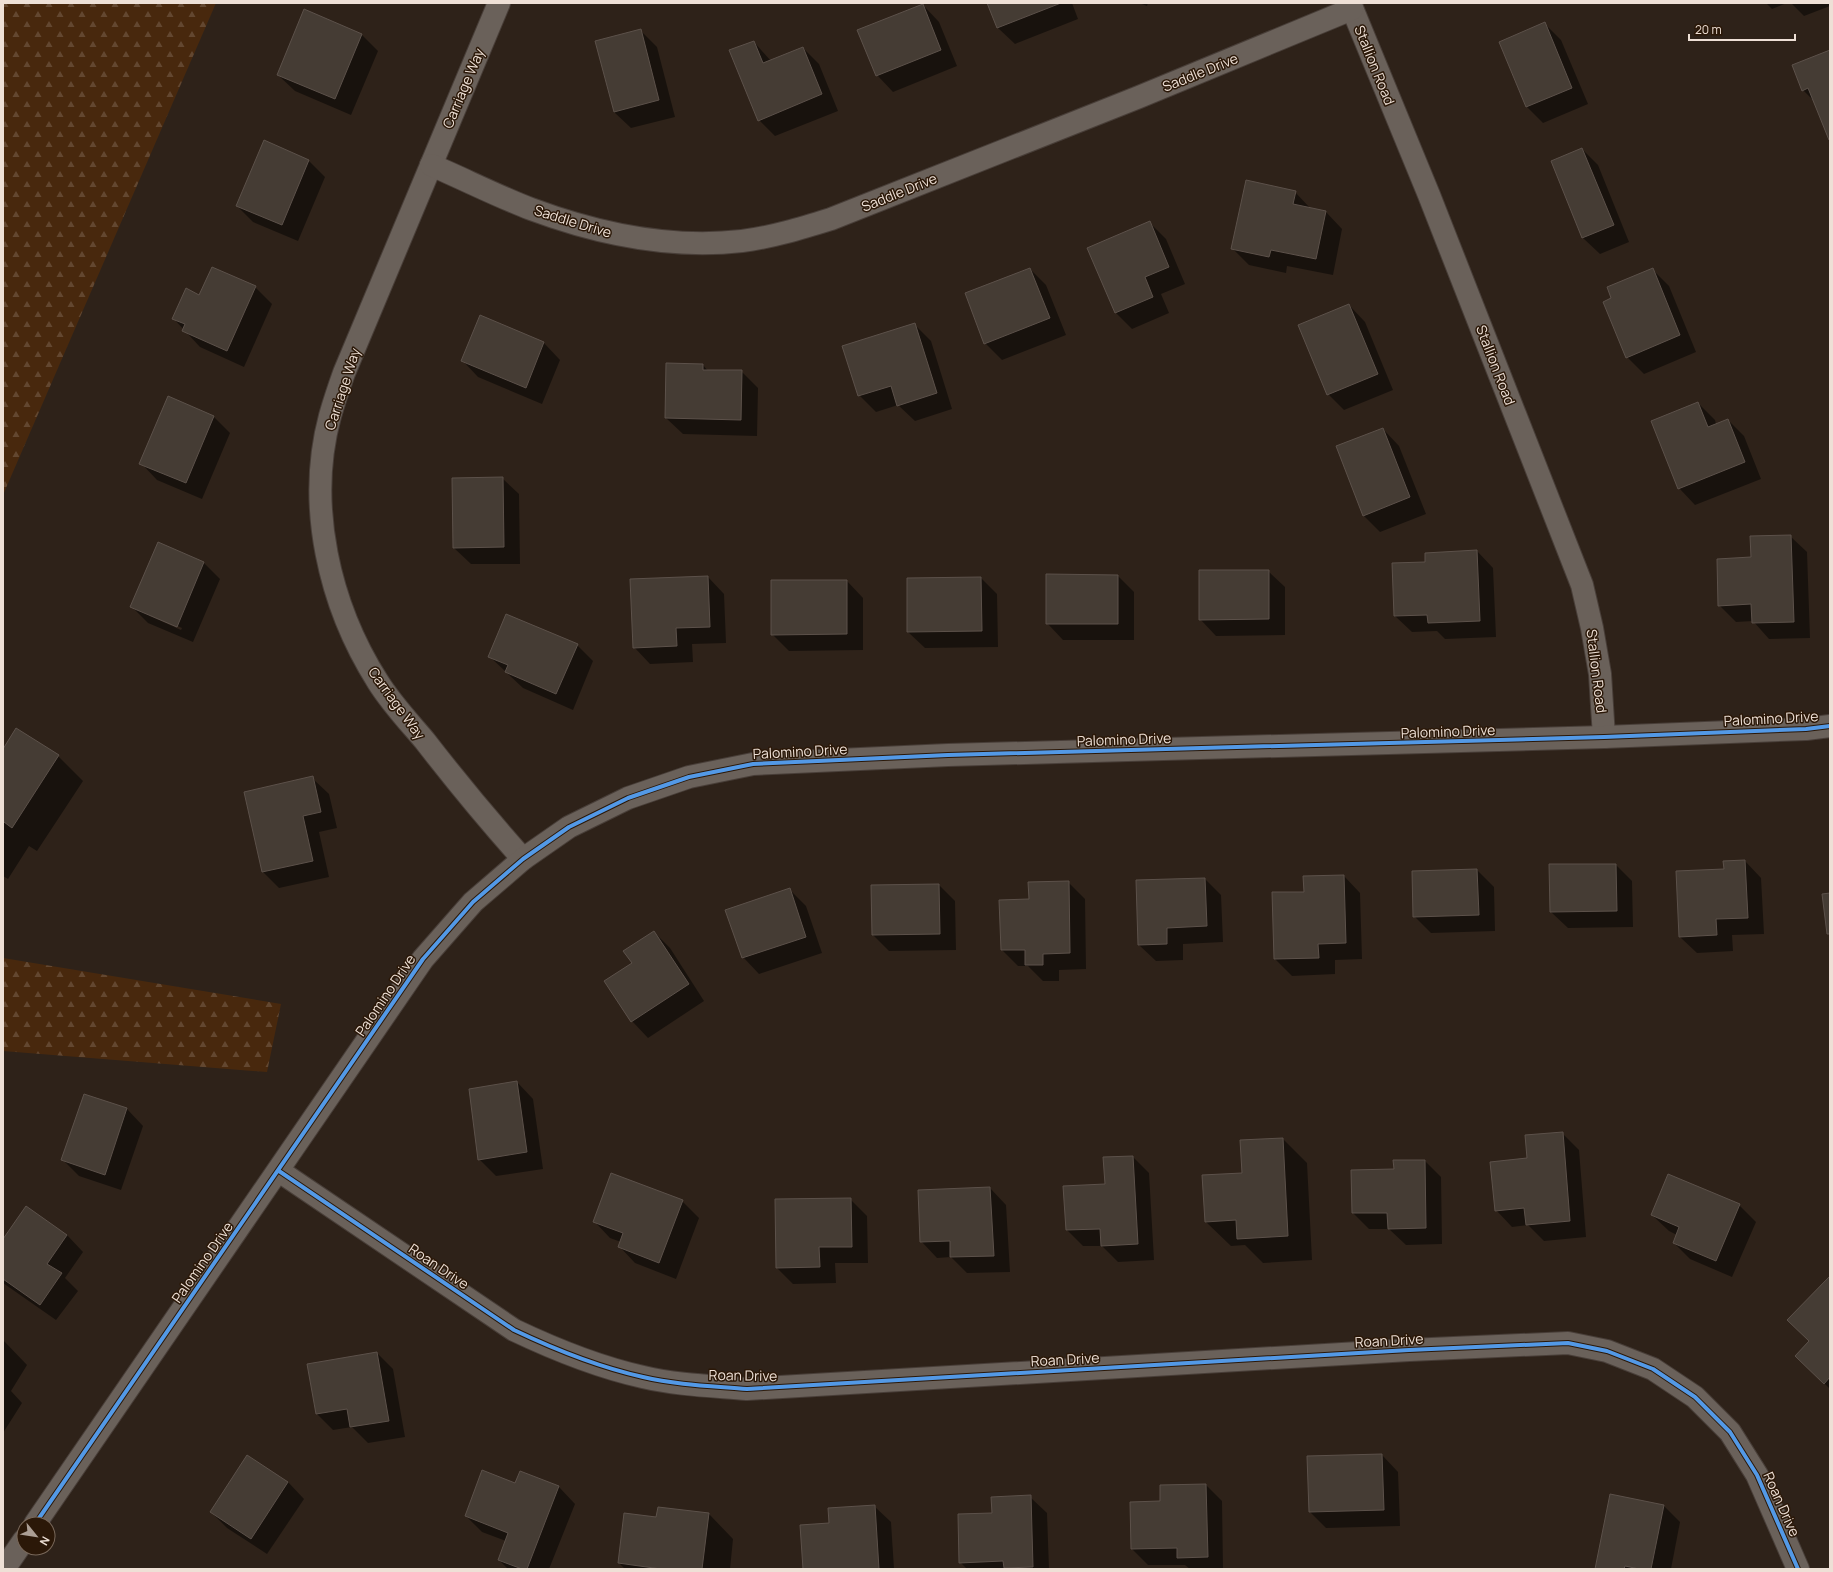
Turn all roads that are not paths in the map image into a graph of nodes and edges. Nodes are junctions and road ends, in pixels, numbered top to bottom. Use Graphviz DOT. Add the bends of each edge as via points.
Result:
graph roads {
  1 [pos="499,3"];
  2 [pos="1351,6"];
  3 [pos="431,165"];
  4 [pos="1830,726"];
  5 [pos="1604,737"];
  6 [pos="523,859"];
  7 [pos="278,1171"];
  8 [pos="41,1516"];
  9 [pos="16,1550"];
  10 [pos="5,1563"];
  11 [pos="1798,1569"];
  1 -- 3 [label="street, Carriage Way"];
  2 -- 3 [label="street, Saddle Drive" via="1138,97 831,219 790,232 742,241 682,242 620,235 590,228 530,209"];
  2 -- 5 [label="street, Stallion Road" via="1429,195 1582,585 1600,674"];
  3 -- 6 [label="street, Carriage Way" via="344,373 330,417 322,463 321,509 326,555 340,607 355,642 378,683 466,794"];
  4 -- 5 [label="street, Palomino Drive"];
  5 -- 6 [label="street, Palomino Drive" via="948,755 753,764 689,776 628,798 569,827"];
  6 -- 7 [label="street, Palomino Drive" via="473,902 423,959"];
  7 -- 8 [label="street, Palomino Drive"];
  7 -- 11 [label="street, Roan Drive" via="514,1330 578,1358 644,1378 678,1383 747,1389 1568,1343 1606,1351 1653,1369 1695,1396 1730,1432 1757,1475"];
  9 -- 10 [label="street"];
}
